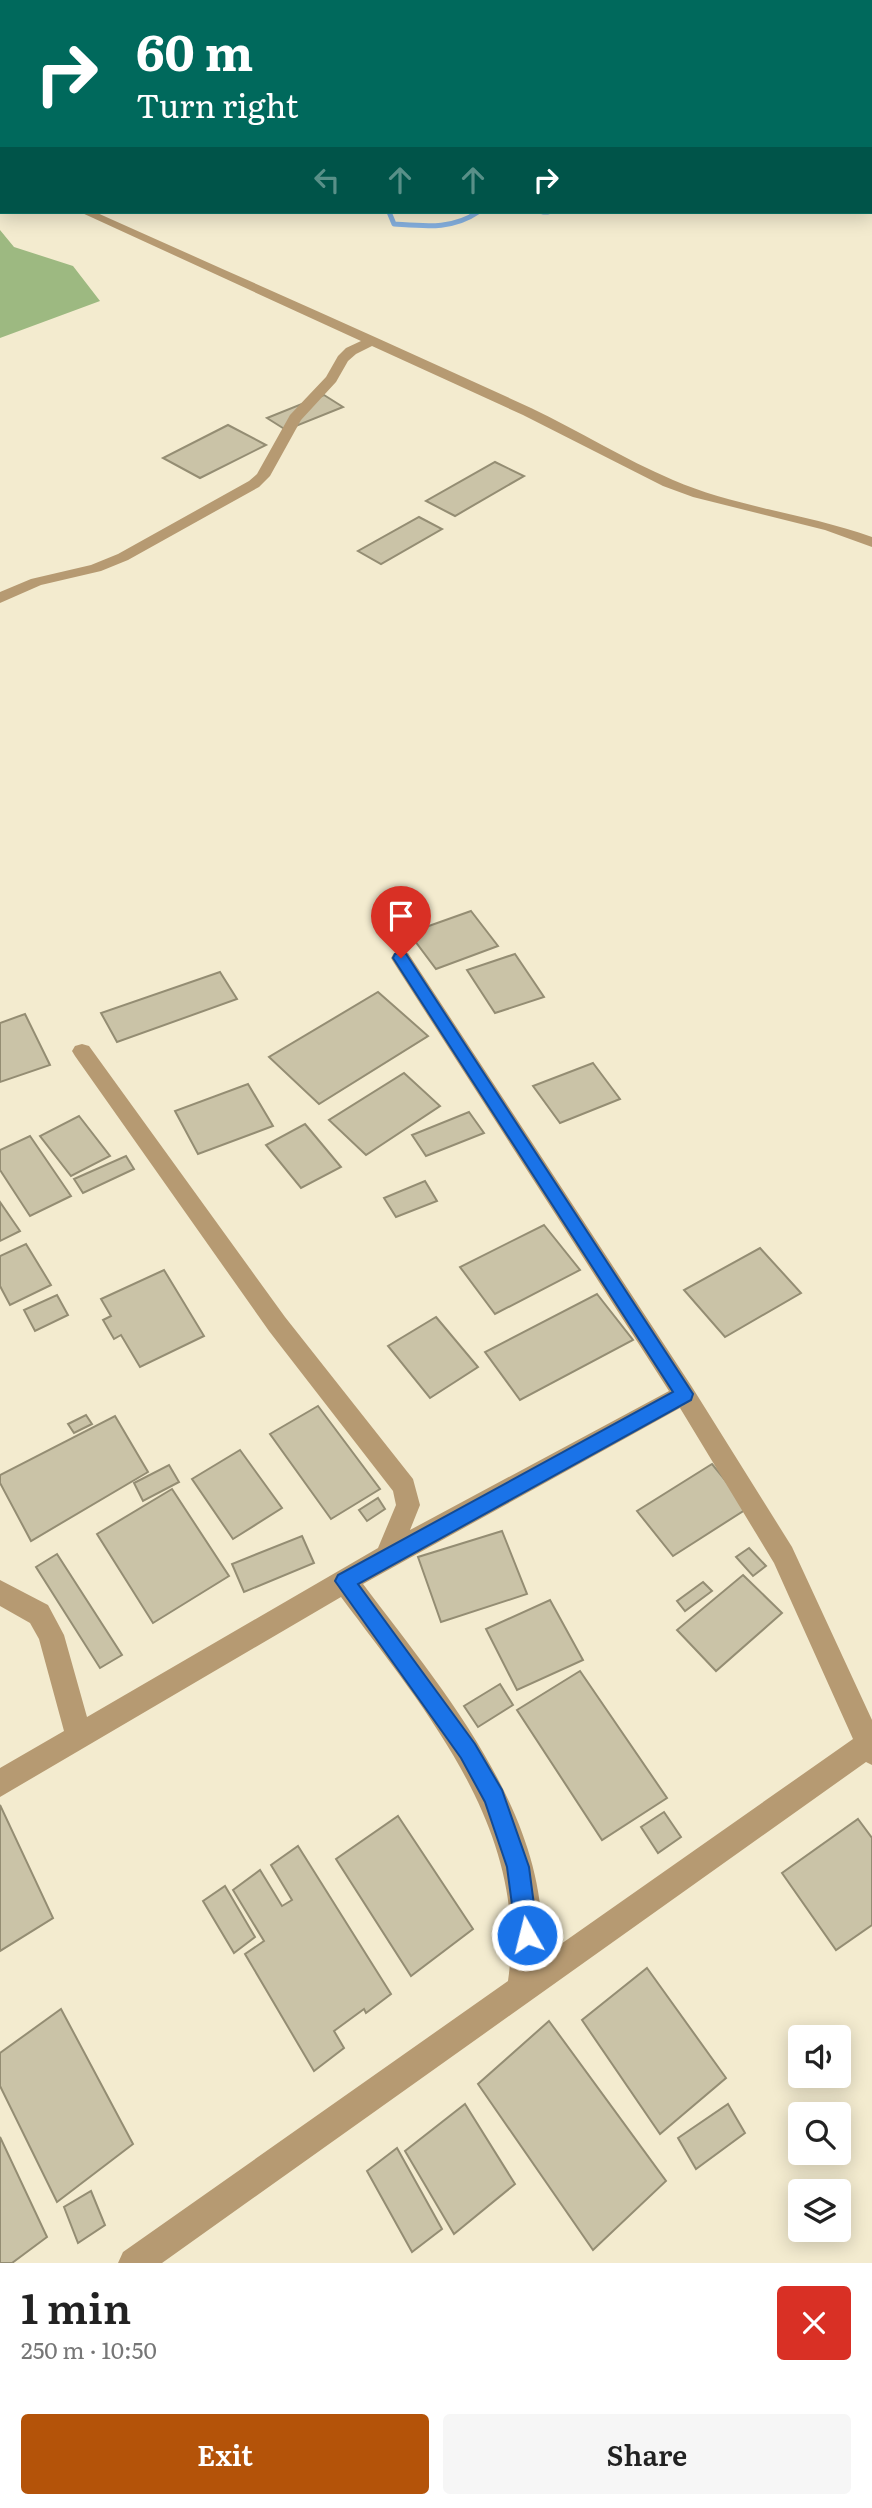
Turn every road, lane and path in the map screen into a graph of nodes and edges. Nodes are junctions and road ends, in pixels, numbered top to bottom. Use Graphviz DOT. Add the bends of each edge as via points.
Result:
graph roads {
  1 [pos="90,214"];
  2 [pos="372,341"];
  3 [pos="872,542"];
  4 [pos="0,598"];
  5 [pos="401,958"];
  6 [pos="82,1051"];
  7 [pos="684,1394"];
  8 [pos="387,1556"];
  9 [pos="345,1581"];
  10 [pos="0,1592"];
  11 [pos="79,1737"];
  12 [pos="870,1748"];
  13 [pos="0,1783"];
  14 [pos="522,1988"];
  15 [pos="134,2263"];
  1 -- 2 [label="street"];
  2 -- 3 [label="street" via="668,483"];
  2 -- 4 [label="street" via="343,359 295,418 254,484 123,557 36,582"];
  5 -- 7 [label="street"];
  6 -- 8 [label="street" via="277,1324 404,1487 408,1505"];
  7 -- 8 [label="street"];
  7 -- 12 [label="street" via="783,1555"];
  8 -- 9 [label="street"];
  9 -- 11 [label="street"];
  9 -- 14 [label="street" via="468,1751 494,1797 518,1867 527,1935"];
  10 -- 11 [label="street" via="39,1614 51,1635"];
  11 -- 13 [label="street"];
  12 -- 14 [label="street"];
  14 -- 15 [label="street"];
}
